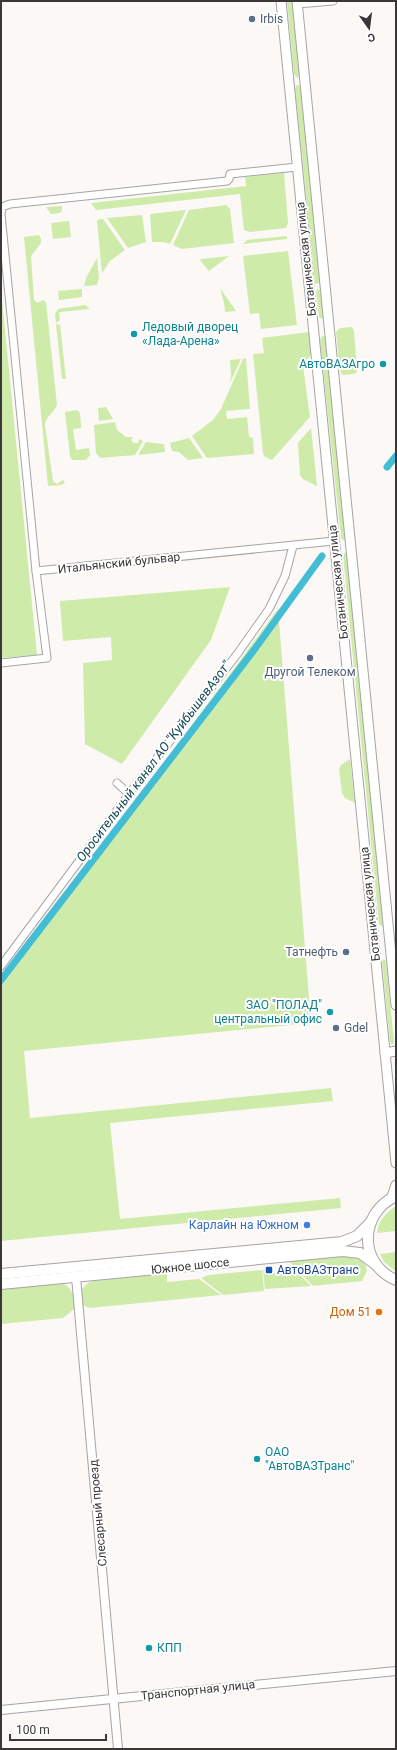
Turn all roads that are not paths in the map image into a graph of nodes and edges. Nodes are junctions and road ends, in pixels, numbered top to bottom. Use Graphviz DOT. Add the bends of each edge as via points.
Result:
graph roads {
  1 [pos="281,1"];
  2 [pos="333,1"];
  3 [pos="297,3"];
  4 [pos="305,81"];
  5 [pos="289,83"];
  6 [pos="297,166"];
  7 [pos="329,326"];
  8 [pos="313,328"];
  9 [pos="335,545"];
  10 [pos="293,546"];
  11 [pos="351,548"];
  12 [pos="36,571"];
  13 [pos="1,663"];
  14 [pos="117,783"];
  15 [pos="129,794"];
  16 [pos="390,944"];
  17 [pos="375,946"];
  18 [pos="1,966"];
  19 [pos="396,1005"];
  20 [pos="385,1052"];
  21 [pos="396,1052"];
  22 [pos="396,1163"];
  23 [pos="396,1185"];
  24 [pos="393,1198"];
  25 [pos="371,1222"];
  26 [pos="375,1264"];
  27 [pos="1,1274"];
  28 [pos="76,1277"];
  29 [pos="396,1280"];
  30 [pos="1,1284"];
  31 [pos="396,1671"];
  32 [pos="114,1698"];
  33 [pos="1,1710"];
  34 [pos="118,1749"];
  1 -- 5 [label="main road, Ботаническая улица"];
  2 -- 3 [label="street"];
  3 -- 4 [label="main road, Ботаническая улица"];
  4 -- 5 [label="main road"];
  4 -- 7 [label="main road, Ботаническая улица"];
  5 -- 6 [label="main road, Ботаническая улица"];
  6 -- 8 [label="main road, Ботаническая улица"];
  6 -- 12 [label="street" via="230,174 227,181 10,204 2,208"];
  7 -- 8 [label="main road"];
  7 -- 11 [label="main road, Ботаническая улица"];
  8 -- 9 [label="main road, Ботаническая улица"];
  9 -- 10 [label="street, Итальянский бульвар"];
  9 -- 11 [label="main road"];
  9 -- 17 [label="main road, Ботаническая улица"];
  10 -- 12 [label="street, Итальянский бульвар"];
  10 -- 15 [label="street" via="285,576 269,609"];
  11 -- 16 [label="main road, Ботаническая улица"];
  12 -- 13 [label="street" via="47,658"];
  14 -- 15 [label="street"];
  15 -- 18 [label="street"];
  16 -- 17 [label="main road"];
  16 -- 19 [label="main road, Ботаническая улица"];
  17 -- 20 [label="main road, Ботаническая улица"];
  20 -- 21 [label="main road"];
  20 -- 22 [label="main road, Ботаническая улица"];
  23 -- 24 [label="main road"];
  24 -- 25 [label="main road, Южное шоссе"];
  25 -- 26 [label="main road" via="368,1244"];
  25 -- 27 [label="main road, Южное шоссе" via="357,1236 342,1242"];
  26 -- 28 [label="main road, Южное шоссе" via="360,1253 343,1251"];
  26 -- 29 [label="main road, Южное шоссе" via="388,1277"];
  28 -- 30 [label="main road, Южное шоссе"];
  28 -- 32 [label="street, Слесарный проезд"];
  31 -- 32 [label="street, Транспортная улица"];
  32 -- 33 [label="street, Транспортная улица"];
  32 -- 34 [label="street, Слесарный проезд"];
}
